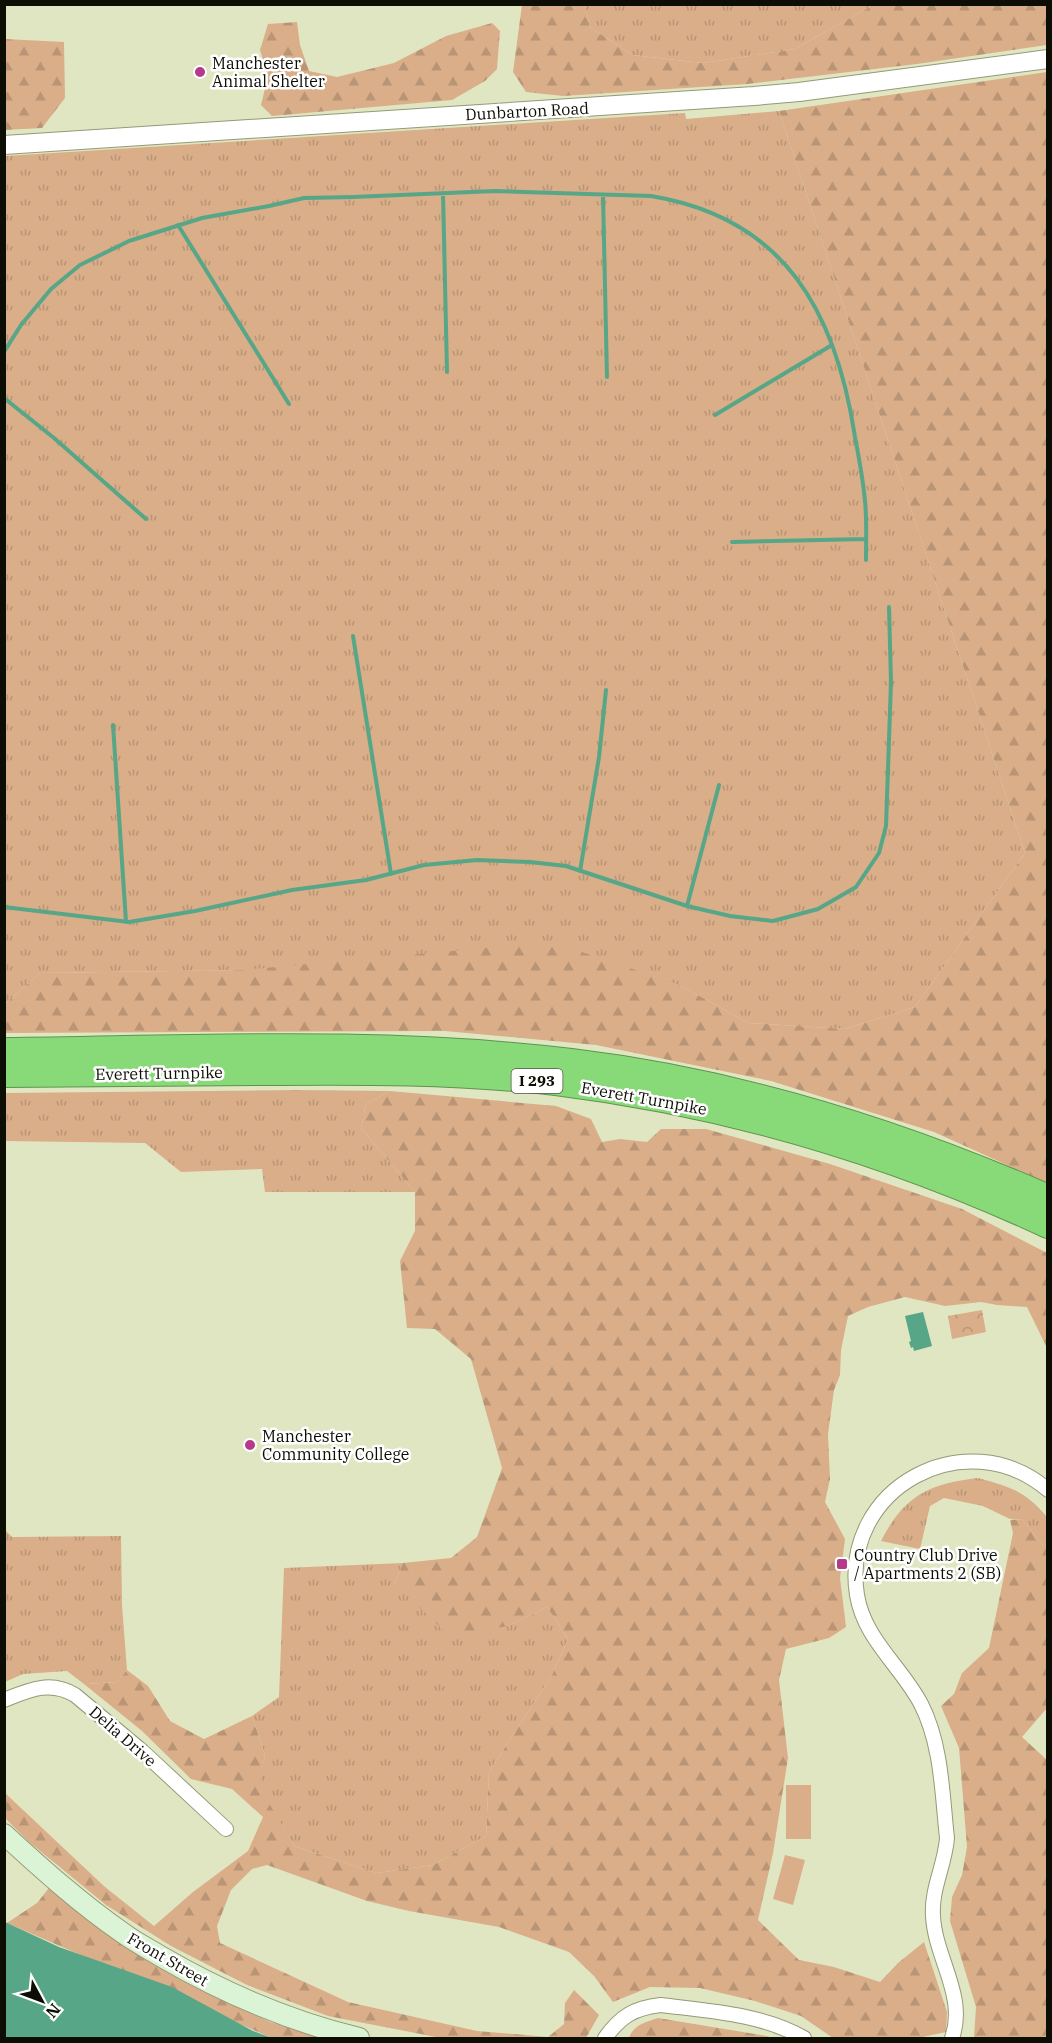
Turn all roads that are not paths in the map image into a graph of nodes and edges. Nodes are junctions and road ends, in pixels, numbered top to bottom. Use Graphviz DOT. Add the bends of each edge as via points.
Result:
graph roads {
  1 [pos="1047,59"];
  2 [pos="4,145"];
  3 [pos="4,1051"];
  4 [pos="4,1074"];
  5 [pos="1047,1198"];
  6 [pos="1047,1225"];
  7 [pos="1047,1490"];
  8 [pos="4,1700"];
  9 [pos="226,1828"];
  10 [pos="4,1834"];
  11 [pos="359,2038"];
  12 [pos="605,2038"];
  13 [pos="804,2038"];
  14 [pos="952,2038"];
  1 -- 2 [label="street, Dunbarton Road" via="754,96"];
  3 -- 5 [label="highway, Everett Turnpike / I 293" via="423,1049 572,1062 690,1082 834,1118 948,1156"];
  4 -- 6 [label="highway, Everett Turnpike / I 293" via="345,1071 556,1082 674,1101 848,1147 961,1187"];
  7 -- 14 [label="street" via="1022,1472 995,1464 969,1461 931,1469 903,1483 881,1503 866,1530 857,1562 857,1593 865,1622 911,1687 935,1739 947,1838 934,1892 933,1918 956,2003"];
  8 -- 9 [label="street, Delia Drive" via="29,1690 63,1688 142,1751"];
  10 -- 11 [label="main road, Front Street" via="101,1917 177,1965 257,2006"];
  12 -- 13 [label="street" via="632,2011 661,2005 752,2018"];
}
